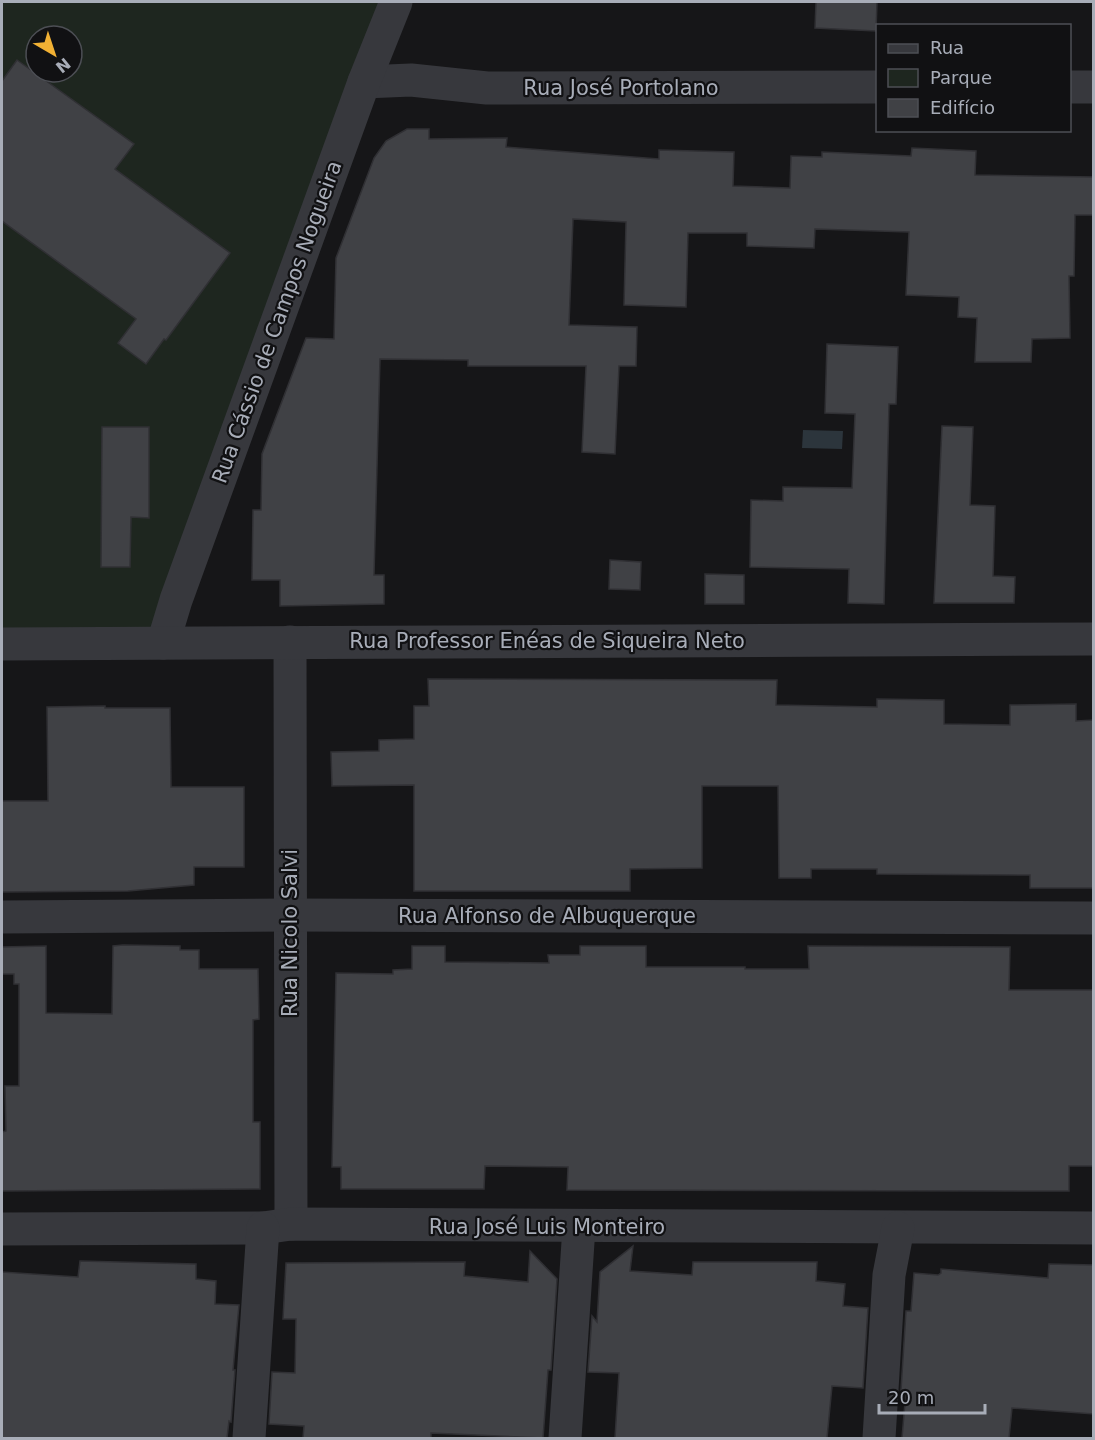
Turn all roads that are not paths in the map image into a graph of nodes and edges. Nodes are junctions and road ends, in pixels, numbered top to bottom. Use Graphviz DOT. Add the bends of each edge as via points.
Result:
graph roads {
  1 [pos="396,2"];
  2 [pos="364,82"];
  3 [pos="876,87"];
  4 [pos="1071,87"];
  5 [pos="1094,87"];
  6 [pos="1094,639"];
  7 [pos="290,642"];
  8 [pos="163,643"];
  9 [pos="2,644"];
  10 [pos="289,915"];
  11 [pos="2,917"];
  12 [pos="1094,918"];
  13 [pos="277,1226"];
  14 [pos="579,1227"];
  15 [pos="898,1228"];
  16 [pos="1094,1228"];
  17 [pos="2,1229"];
  18 [pos="249,1438"];
  19 [pos="564,1438"];
  20 [pos="879,1438"];
  1 -- 2 [label="street, Rua Cássio de Campos Nogueira"];
  2 -- 3 [label="street, Rua José Portolano" via="411,80 488,88"];
  2 -- 8 [label="street, Rua Cássio de Campos Nogueira"];
  4 -- 5 [label="street"];
  6 -- 7 [label="street, Rua Professor Enéas de Siqueira Neto"];
  7 -- 8 [label="street, Rua Professor Enéas de Siqueira Neto"];
  7 -- 10 [label="street, Rua Nicolo Salvi"];
  8 -- 9 [label="street, Rua Professor Enéas de Siqueira Neto"];
  10 -- 11 [label="street, Rua Alfonso de Albuquerque"];
  10 -- 12 [label="street, Rua Alfonso de Albuquerque"];
  10 -- 13 [label="street, Rua Nicolo Salvi"];
  13 -- 14 [label="street, Rua José Luis Monteiro"];
  13 -- 17 [label="street, Rua José Luis Monteiro"];
  13 -- 18 [label="street, Rua Nicolo Salvi"];
  14 -- 15 [label="street, Rua José Luis Monteiro"];
  14 -- 19 [label="street"];
  15 -- 16 [label="street, Rua José Luis Monteiro"];
  15 -- 20 [label="street" via="889,1275"];
}
